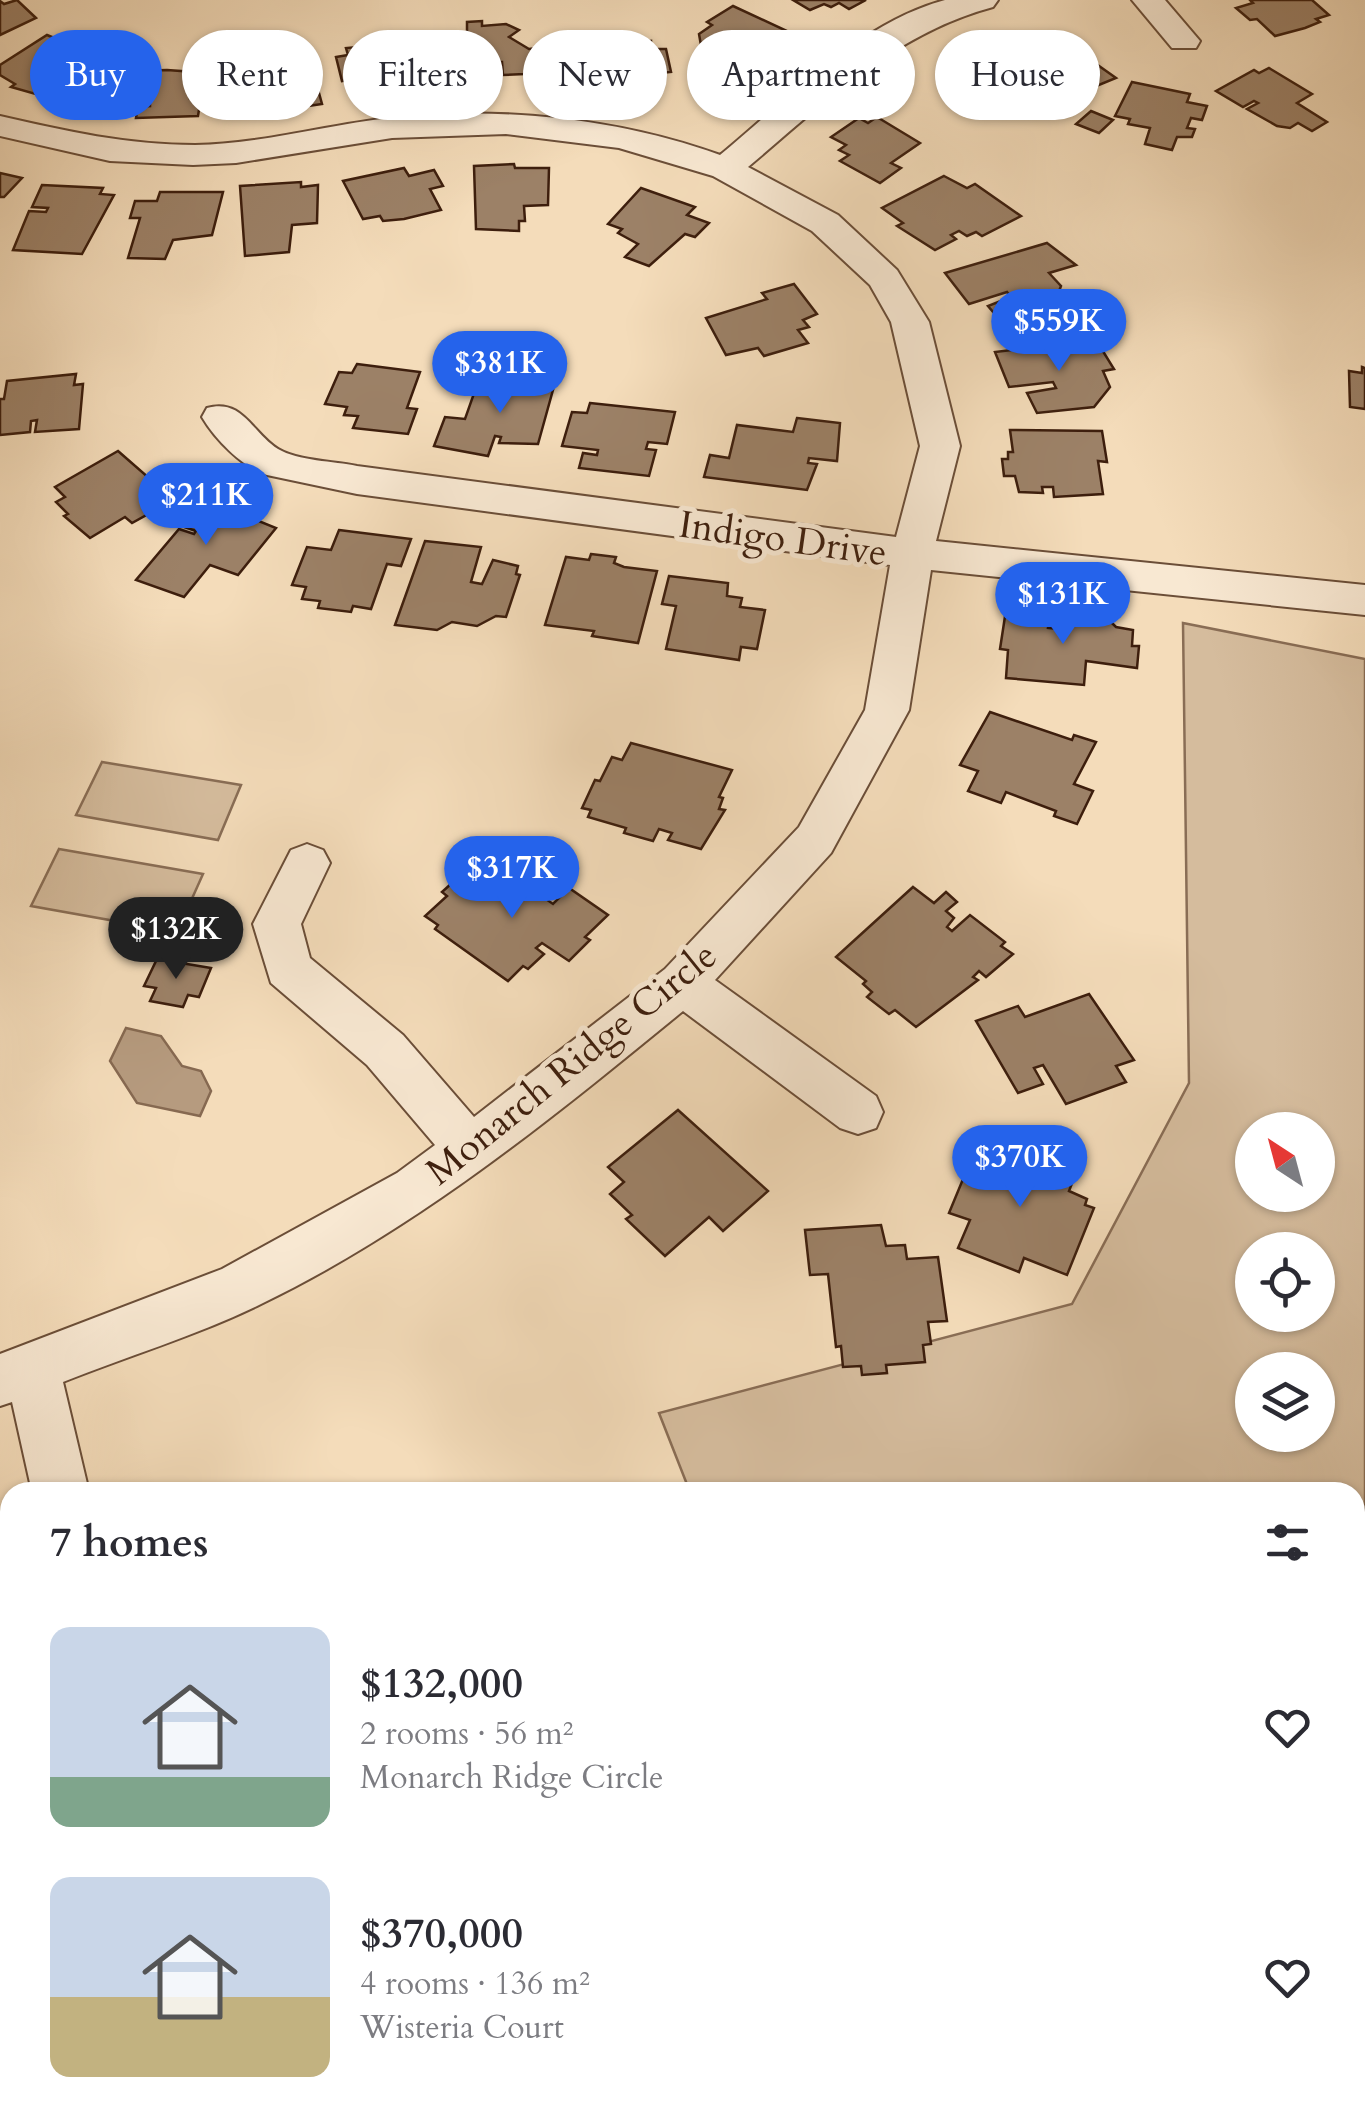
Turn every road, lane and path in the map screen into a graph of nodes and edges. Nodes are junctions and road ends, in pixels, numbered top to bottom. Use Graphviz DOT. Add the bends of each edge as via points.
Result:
graph roads {
  1 [pos="982,0"];
  2 [pos="1148,0"];
  3 [pos="1184,42"];
  4 [pos="0,126"];
  5 [pos="725,169"];
  6 [pos="221,418"];
  7 [pos="912,556"];
  8 [pos="1365,600"];
  9 [pos="307,863"];
  10 [pos="682,983"];
  11 [pos="858,1112"];
  12 [pos="470,1149"];
  13 [pos="16,1374"];
  14 [pos="56,1482"];
  1 -- 5 [label="street" via="917,22 874,46"];
  2 -- 3 [label="street"];
  4 -- 5 [label="street, Monarch Ridge Circle" via="100,149 193,155 392,128 506,124 621,138"];
  5 -- 7 [label="street, Monarch Ridge Circle" via="847,240 884,278 910,322 940,446"];
  6 -- 7 [label="street, Indigo Drive" via="266,461 356,480"];
  7 -- 8 [label="street, Indigo Drive"];
  7 -- 10 [label="street, Monarch Ridge Circle" via="887,710 815,840"];
  9 -- 12 [label="street" via="278,924 288,969 385,1050"];
  10 -- 11 [label="street"];
  10 -- 12 [label="street, Monarch Ridge Circle"];
  12 -- 13 [label="street, Monarch Ridge Circle" via="415,1189 241,1287"];
  13 -- 14 [label="street"];
}
